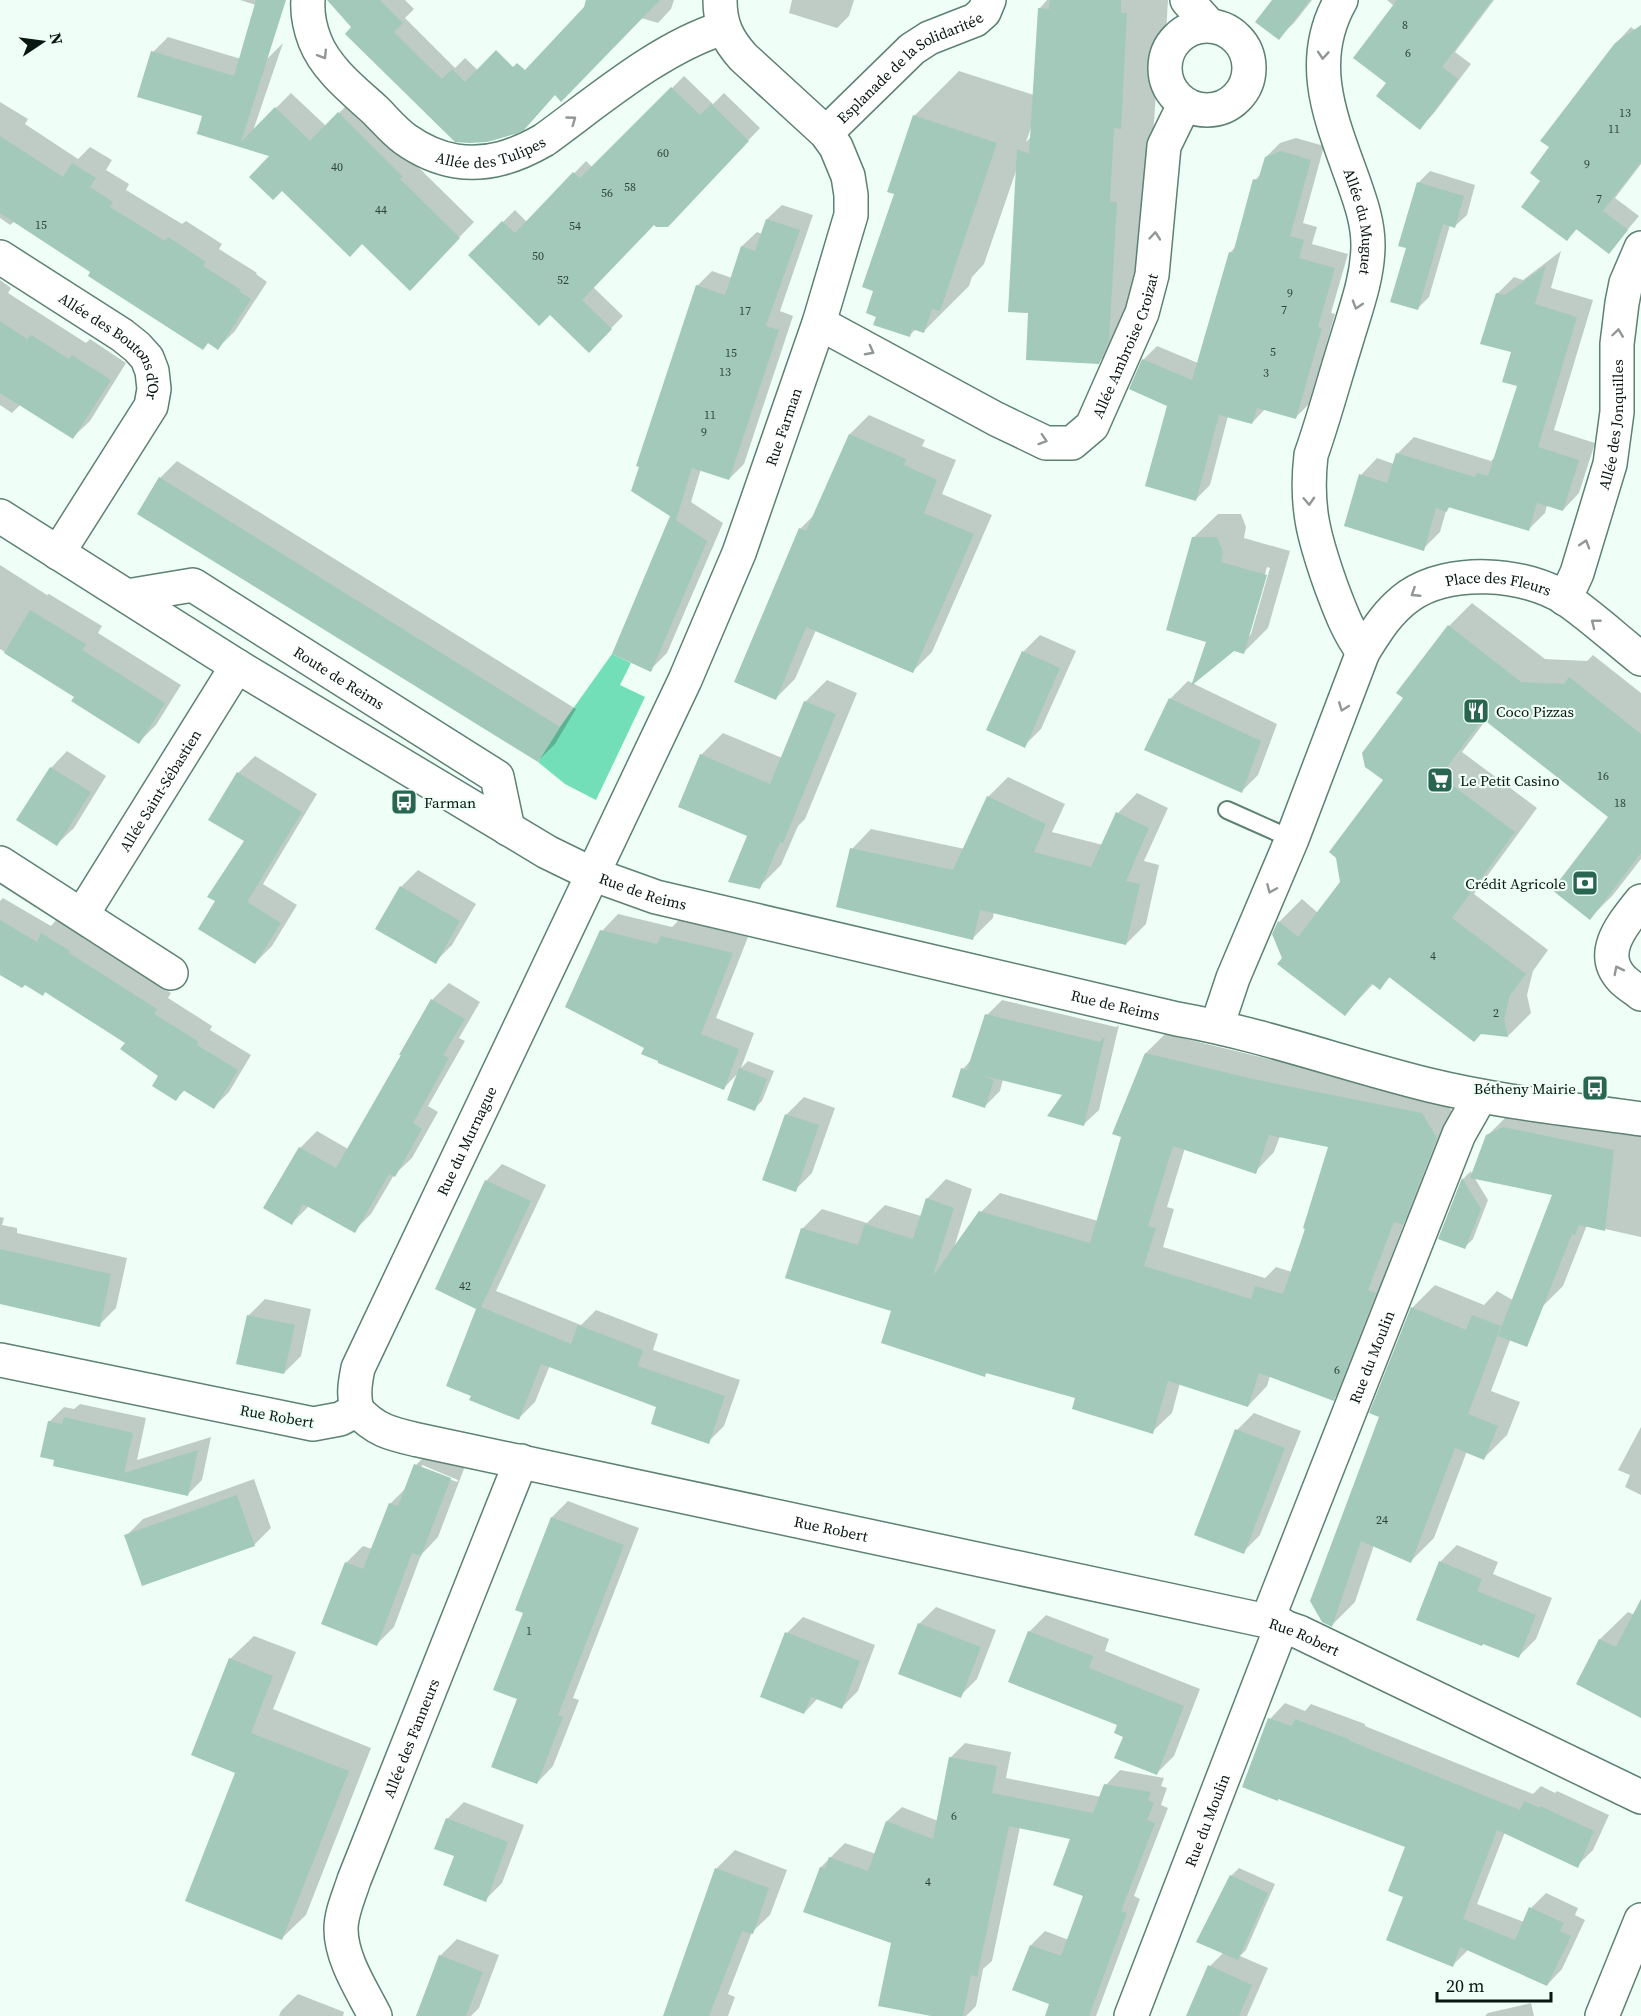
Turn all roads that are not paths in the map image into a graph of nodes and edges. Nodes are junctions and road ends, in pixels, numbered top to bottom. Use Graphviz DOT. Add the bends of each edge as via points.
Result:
graph roads {
  1 [pos="308,0"];
  2 [pos="989,0"];
  3 [pos="1187,0"];
  4 [pos="1341,0"];
  5 [pos="722,14"];
  6 [pos="1209,25"];
  7 [pos="1184,105"];
  8 [pos="826,133"];
  9 [pos="1641,248"];
  10 [pos="0,257"];
  11 [pos="819,323"];
  12 [pos="0,516"];
  13 [pos="58,553"];
  14 [pos="127,596"];
  15 [pos="1565,599"];
  16 [pos="1363,652"];
  17 [pos="1641,659"];
  18 [pos="237,666"];
  19 [pos="1227,810"];
  20 [pos="508,829"];
  21 [pos="1292,839"];
  22 [pos="0,863"];
  23 [pos="592,874"];
  24 [pos="1641,901"];
  25 [pos="82,915"];
  26 [pos="171,973"];
  27 [pos="1641,994"];
  28 [pos="1217,1026"];
  29 [pos="1480,1097"];
  30 [pos="1641,1119"];
  31 [pos="0,1360"];
  32 [pos="357,1410"];
  33 [pos="520,1461"];
  34 [pos="1275,1623"];
  35 [pos="1641,1797"];
  36 [pos="1641,1920"];
  37 [pos="375,2016"];
  38 [pos="1131,2016"];
  39 [pos="1602,2016"];
  1 -- 5 [label="street, Allée des Tulipes, one-way" via="315,42 338,75 405,138 455,161 492,161 544,140 666,52 703,34"];
  2 -- 8 [label="street, Esplanade de la Solidaritée" via="975,20 912,49"];
  3 -- 6 [label="street"];
  4 -- 16 [label="street, Allée du Muguet, one-way" via="1324,43 1324,84 1363,212 1368,246 1363,285 1311,455 1309,504 1315,539 1345,622"];
  5 -- 8 [label="street, Rue Farman" via="731,43 743,57"];
  6 -- 7 [label="street" via="1183,33 1172,42 1166,55 1167,83"];
  6 -- 7 [label="street" via="1240,40 1248,55 1250,72 1244,89 1233,102 1218,110 1200,111"];
  11 -- 7 [label="street, Allée Ambroise Croizat, one-way" via="1046,443 1072,443 1092,426 1142,313 1152,275 1164,146"];
  8 -- 11 [label="street, Rue Farman" via="848,176 851,215"];
  15 -- 9 [label="street, Allée des Jonquilles, one-way" via="1577,573 1610,464 1617,412 1617,344 1622,303"];
  10 -- 13 [label="street, Allée des Boutons d'Or" via="123,335 147,358 152,371 151,406"];
  11 -- 23 [label="street, Rue Farman" via="739,553 685,680"];
  12 -- 13 [label="street"];
  13 -- 14 [label="street"];
  14 -- 18 [label="street"];
  14 -- 20 [label="street, Route de Reims" via="193,585 496,777"];
  15 -- 16 [label="street, Place des Fleurs, one-way" via="1542,588 1504,579 1442,581 1424,587 1394,609"];
  17 -- 15 [label="street, Place des Fleurs, one-way"];
  16 -- 21 [label="street, Place des Fleurs, one-way"];
  18 -- 20 [label="street"];
  18 -- 25 [label="street, Allée Saint-Sébastien"];
  19 -- 21 [label="lane"];
  20 -- 23 [label="street"];
  21 -- 28 [label="street, Place des Fleurs, one-way" via="1233,978"];
  22 -- 25 [label="street"];
  23 -- 28 [label="street, Rue de Reims" via="656,897"];
  23 -- 32 [label="street, Rue du Murnague" via="358,1368 354,1386"];
  27 -- 24 [label="street, one-way" via="1622,978 1612,951 1614,938"];
  25 -- 26 [label="street"];
  28 -- 29 [label="street, Rue de Reims"];
  29 -- 30 [label="street, Rue de Reims"];
  29 -- 34 [label="street, Rue du Moulin" via="1459,1134"];
  31 -- 32 [label="street, Rue Robert" via="313,1424 340,1419"];
  32 -- 33 [label="street, Rue Robert" via="383,1431"];
  33 -- 34 [label="street, Rue Robert"];
  33 -- 37 [label="street, Allée des Fanneurs" via="344,1911 341,1930 345,1949"];
  34 -- 35 [label="street, Rue Robert"];
  34 -- 38 [label="street, Rue du Moulin"];
  36 -- 39 [label="street"];
}
